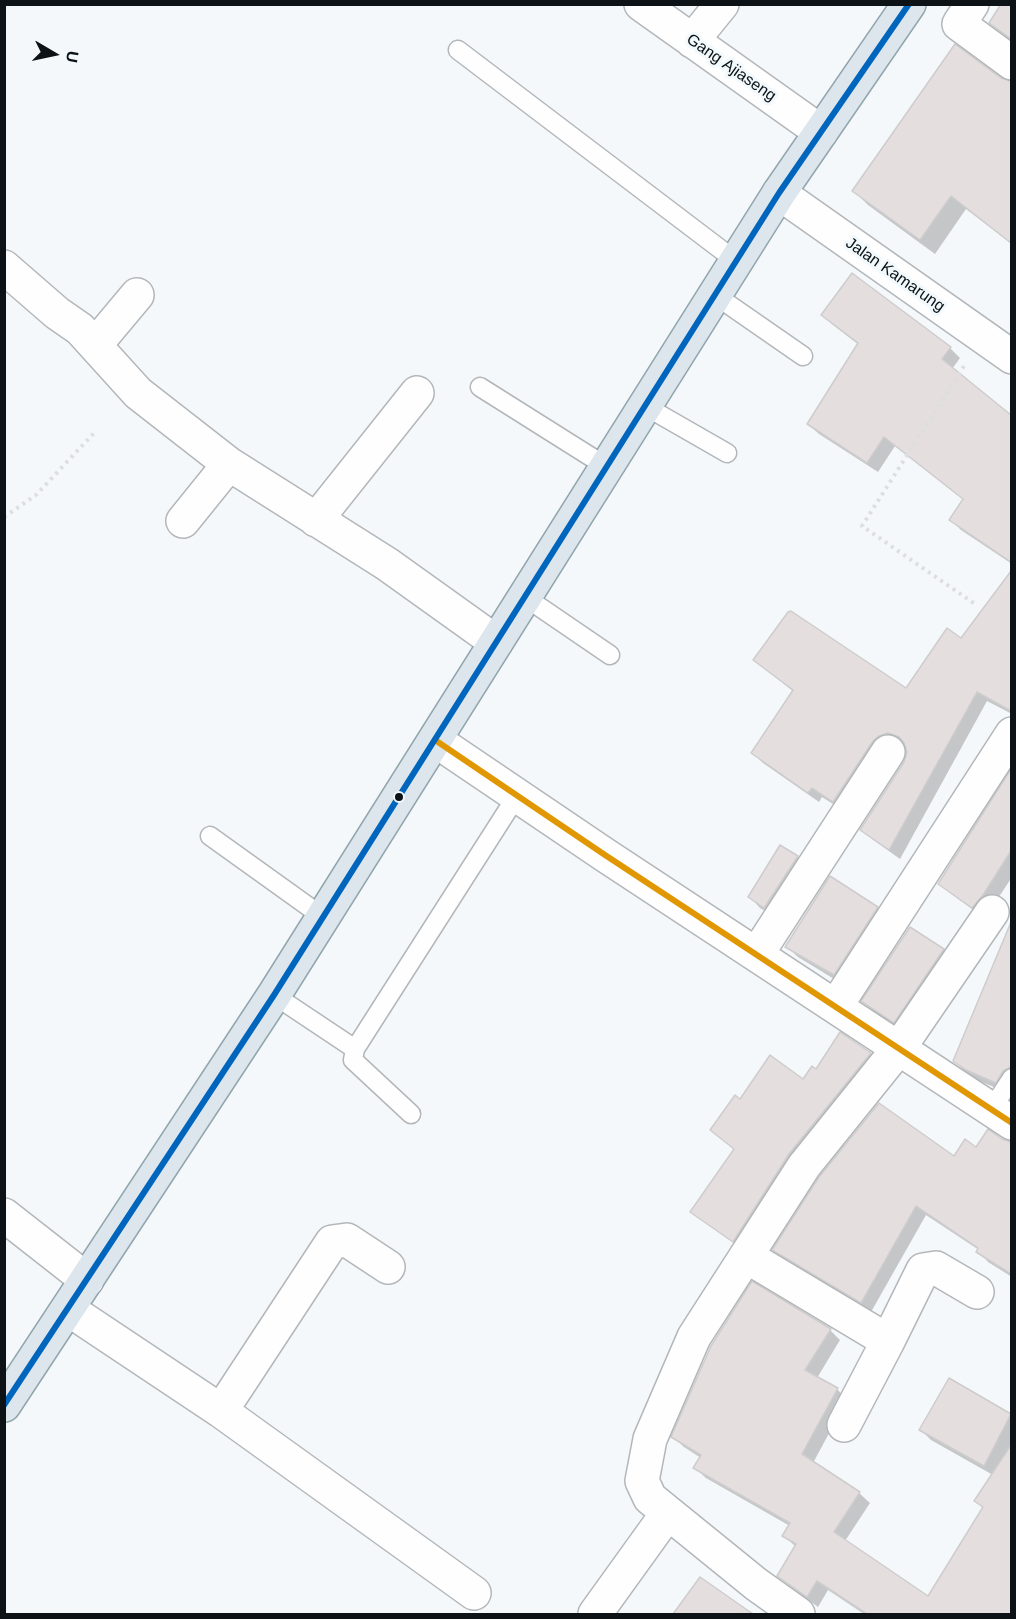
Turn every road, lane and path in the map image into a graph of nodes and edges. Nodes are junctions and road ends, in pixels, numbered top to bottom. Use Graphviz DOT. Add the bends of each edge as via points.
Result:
graph roads {
  1 [pos="641,4"];
  2 [pos="722,4"];
  3 [pos="909,4"];
  4 [pos="972,4"];
  5 [pos="692,41"];
  6 [pos="458,50"];
  7 [pos="1011,63"];
  8 [pos="821,132"];
  9 [pos="779,193"];
  10 [pos="736,261"];
  11 [pos="4,267"];
  12 [pos="137,295"];
  13 [pos="715,295"];
  14 [pos="982,337"];
  15 [pos="96,344"];
  16 [pos="803,356"];
  17 [pos="1011,357"];
  18 [pos="480,387"];
  19 [pos="417,393"];
  20 [pos="645,406"];
  21 [pos="95,432"];
  22 [pos="727,453"];
  23 [pos="229,464"];
  24 [pos="607,466"];
  25 [pos="4,517"];
  26 [pos="316,520"];
  27 [pos="183,521"];
  28 [pos="525,597"];
  29 [pos="975,604"];
  30 [pos="496,642"];
  31 [pos="610,655"];
  32 [pos="1011,734"];
  33 [pos="435,740"];
  34 [pos="888,752"];
  35 [pos="518,794"];
  36 [pos="210,836"];
  37 [pos="992,912"];
  38 [pos="323,917"];
  39 [pos="757,954"];
  40 [pos="274,995"];
  41 [pos="836,1006"];
  42 [pos="355,1048"];
  43 [pos="899,1048"];
  44 [pos="1011,1078"];
  45 [pos="411,1114"];
  46 [pos="1001,1116"];
  47 [pos="4,1215"];
  48 [pos="746,1256"];
  49 [pos="388,1267"];
  50 [pos="87,1280"];
  51 [pos="977,1292"];
  52 [pos="68,1309"];
  53 [pos="888,1341"];
  54 [pos="4,1405"];
  55 [pos="221,1411"];
  56 [pos="844,1425"];
  57 [pos="667,1514"];
  58 [pos="474,1593"];
  59 [pos="595,1614"];
  60 [pos="798,1614"];
  1 -- 5 [label="street, Gang Ajiaseng"];
  2 -- 5 [label="street"];
  3 -- 8 [label="main road"];
  4 -- 7 [label="street" via="959,24"];
  5 -- 8 [label="street, Gang Ajiaseng"];
  6 -- 10 [label="lane"];
  8 -- 9 [label="main road"];
  9 -- 10 [label="main road"];
  9 -- 14 [label="street, Jalan Kamarung"];
  10 -- 13 [label="main road"];
  11 -- 15 [label="street"];
  12 -- 15 [label="street"];
  13 -- 16 [label="lane"];
  13 -- 20 [label="main road"];
  14 -- 17 [label="street, Jalan Kamarung"];
  14 -- 29 [label="path" via="862,525"];
  15 -- 23 [label="street" via="138,393"];
  18 -- 24 [label="lane"];
  19 -- 26 [label="street"];
  20 -- 22 [label="lane"];
  20 -- 24 [label="main road"];
  21 -- 25 [label="path" via="36,495"];
  23 -- 26 [label="street"];
  23 -- 27 [label="street"];
  24 -- 28 [label="main road"];
  26 -- 30 [label="street" via="387,564"];
  28 -- 30 [label="main road"];
  28 -- 31 [label="lane"];
  30 -- 33 [label="main road"];
  32 -- 41 [label="street"];
  33 -- 35 [label="street"];
  33 -- 38 [label="main road"];
  34 -- 39 [label="street"];
  35 -- 39 [label="street"];
  35 -- 42 [label="lane"];
  36 -- 38 [label="lane"];
  37 -- 43 [label="street"];
  38 -- 40 [label="main road"];
  39 -- 41 [label="street"];
  40 -- 42 [label="lane"];
  40 -- 50 [label="main road"];
  41 -- 43 [label="street"];
  42 -- 45 [label="lane" via="353,1060"];
  43 -- 46 [label="street"];
  43 -- 48 [label="street" via="804,1166"];
  44 -- 46 [label="lane"];
  47 -- 50 [label="street"];
  48 -- 53 [label="street"];
  48 -- 57 [label="street" via="694,1337 650,1438 642,1481 650,1498"];
  49 -- 55 [label="street" via="347,1240 332,1242"];
  50 -- 52 [label="main road"];
  51 -- 53 [label="street" via="936,1269 923,1270"];
  52 -- 54 [label="main road"];
  52 -- 55 [label="street"];
  53 -- 56 [label="street"];
  55 -- 58 [label="street"];
  57 -- 59 [label="street"];
  57 -- 60 [label="street"];
}
